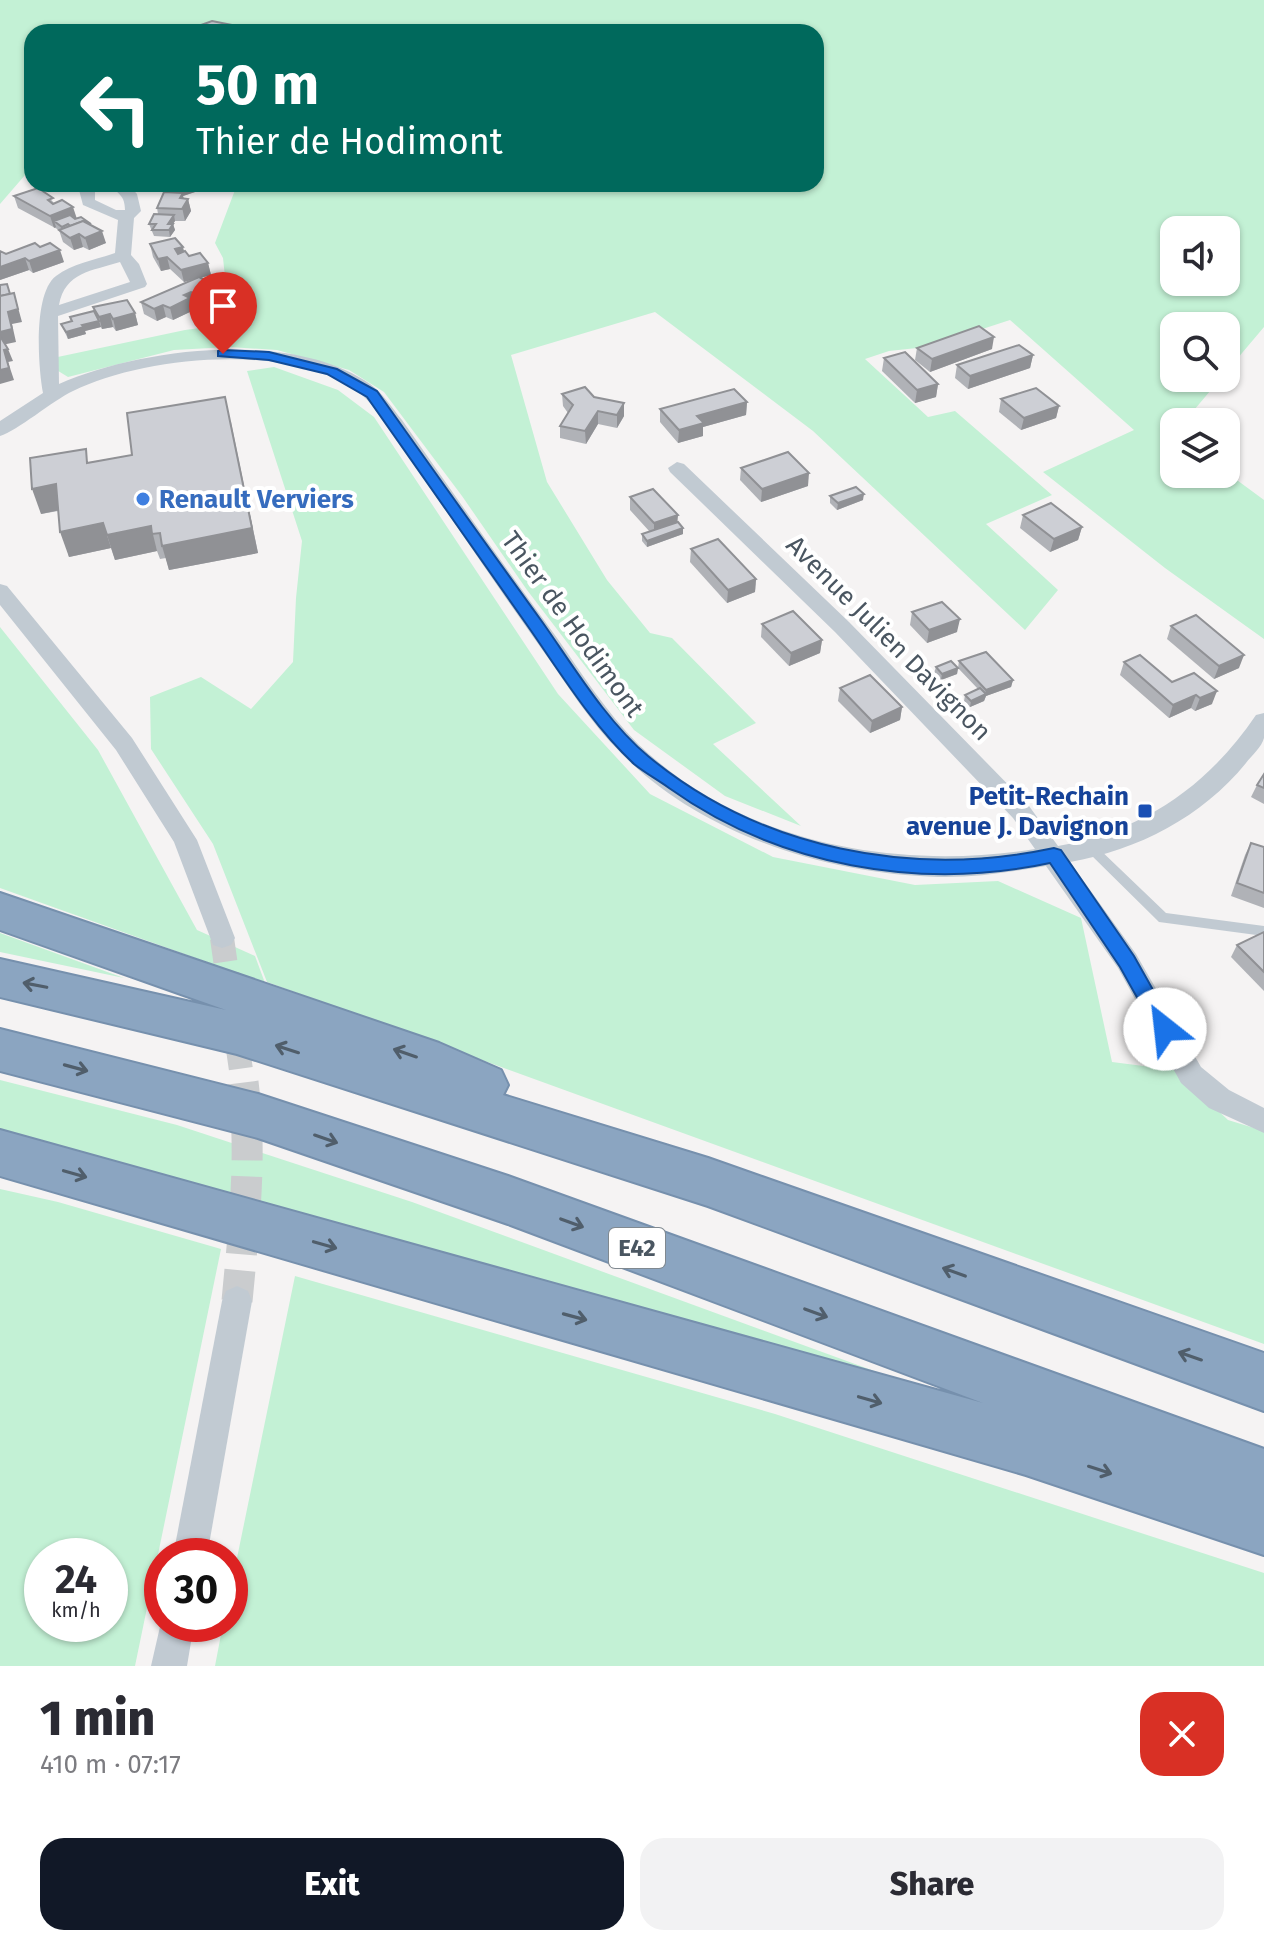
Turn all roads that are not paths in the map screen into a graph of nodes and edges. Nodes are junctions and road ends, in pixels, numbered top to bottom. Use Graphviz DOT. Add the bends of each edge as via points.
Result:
graph roads {
  1 [pos="87,192"];
  2 [pos="130,192"];
  3 [pos="126,217"];
  4 [pos="123,256"];
  5 [pos="51,313"];
  6 [pos="52,393"];
  7 [pos="0,430"];
  8 [pos="677,468"];
  9 [pos="0,591"];
  10 [pos="1264,721"];
  11 [pos="1091,848"];
  12 [pos="1054,855"];
  13 [pos="0,911"];
  14 [pos="1264,931"];
  15 [pos="222,938"];
  16 [pos="0,978"];
  17 [pos="0,1050"];
  18 [pos="1264,1121"];
  19 [pos="0,1153"];
  20 [pos="708,1182"];
  21 [pos="237,1301"];
  22 [pos="1264,1382"];
  23 [pos="1264,1479"];
  24 [pos="1264,1524"];
  25 [pos="193,1538"];
  26 [pos="174,1642"];
  27 [pos="169,1666"];
  1 -- 3 [label="street" via="88,202"];
  2 -- 3 [label="street" via="133,211"];
  3 -- 4 [label="street"];
  4 -- 5 [label="street" via="56,284"];
  4 -- 5 [label="street" via="139,284"];
  5 -- 6 [label="street" via="46,370"];
  6 -- 7 [label="street, Thier de Hodimont"];
  6 -- 12 [label="street, Thier de Hodimont" via="96,374 186,355 269,356 332,371 372,394 396,424 591,703 641,759 693,796 746,827 804,849 869,862 947,867 1014,864"];
  8 -- 12 [label="street, Avenue Julien Davignon" via="874,660 1021,812"];
  9 -- 15 [label="street" via="124,744 185,840"];
  10 -- 11 [label="street, Thier de Hodimont" via="1209,787 1157,820"];
  11 -- 12 [label="street, Thier de Hodimont"];
  11 -- 14 [label="lane" via="1163,918"];
  12 -- 18 [label="street, Avenue Julien Davignon" via="1127,961 1191,1075 1219,1099"];
  20 -- 13 [label="highway, one-way" via="421,1058"];
  20 -- 16 [label="highway, one-way" via="237,1033"];
  17 -- 23 [label="highway, E42, one-way" via="258,1116 508,1200"];
  19 -- 24 [label="highway, one-way" via="1026,1445"];
  22 -- 20 [label="highway, one-way"];
  21 -- 25 [label="street"];
  26 -- 27 [label="street"];
}
